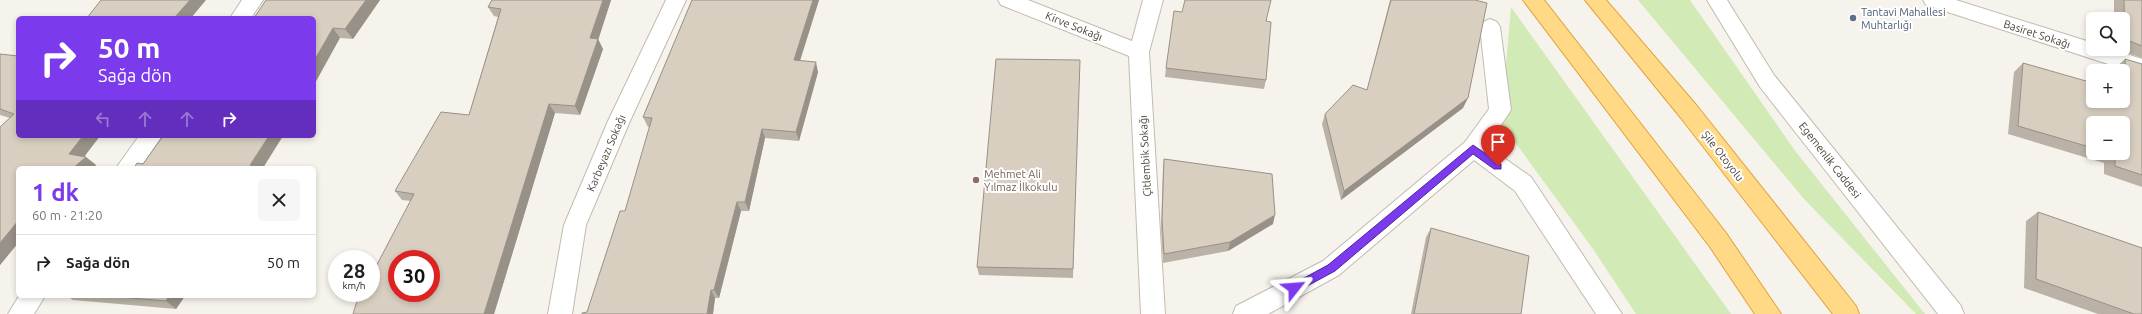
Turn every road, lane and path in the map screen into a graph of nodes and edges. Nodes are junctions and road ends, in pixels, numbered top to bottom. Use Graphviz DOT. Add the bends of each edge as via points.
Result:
graph roads {
  1 [pos="253,0"];
  2 [pos="676,0"];
  3 [pos="1008,0"];
  4 [pos="1153,0"];
  5 [pos="1534,0"];
  6 [pos="1595,0"];
  7 [pos="1717,0"];
  8 [pos="1933,0"];
  9 [pos="241,16"];
  10 [pos="1490,27"];
  11 [pos="1139,52"];
  12 [pos="2142,67"];
  13 [pos="150,138"];
  14 [pos="1473,148"];
  15 [pos="128,166"];
  16 [pos="32,298"];
  17 [pos="20,314"];
  18 [pos="560,314"];
  19 [pos="1153,314"];
  20 [pos="1245,314"];
  21 [pos="1610,314"];
  22 [pos="1769,314"];
  23 [pos="1847,314"];
  24 [pos="1952,314"];
  1 -- 9 [label="street"];
  2 -- 18 [label="street, Karbeyazı Sokağı" via="575,225"];
  3 -- 11 [label="street, Kirve Sokağı"];
  4 -- 11 [label="street, Çitlembik Sokağı"];
  5 -- 22 [label="highway" via="1718,240"];
  6 -- 23 [label="highway, Şile Otoyolu" via="1689,112"];
  7 -- 24 [label="street, Egemenlik Caddesi" via="1767,81"];
  8 -- 12 [label="street, Basiret Sokağı"];
  10 -- 14 [label="street" via="1500,110"];
  11 -- 19 [label="street, Çitlembik Sokağı"];
  13 -- 15 [label="street"];
  14 -- 20 [label="street" via="1331,268"];
  14 -- 21 [label="street" via="1523,184"];
  16 -- 17 [label="street"];
}
